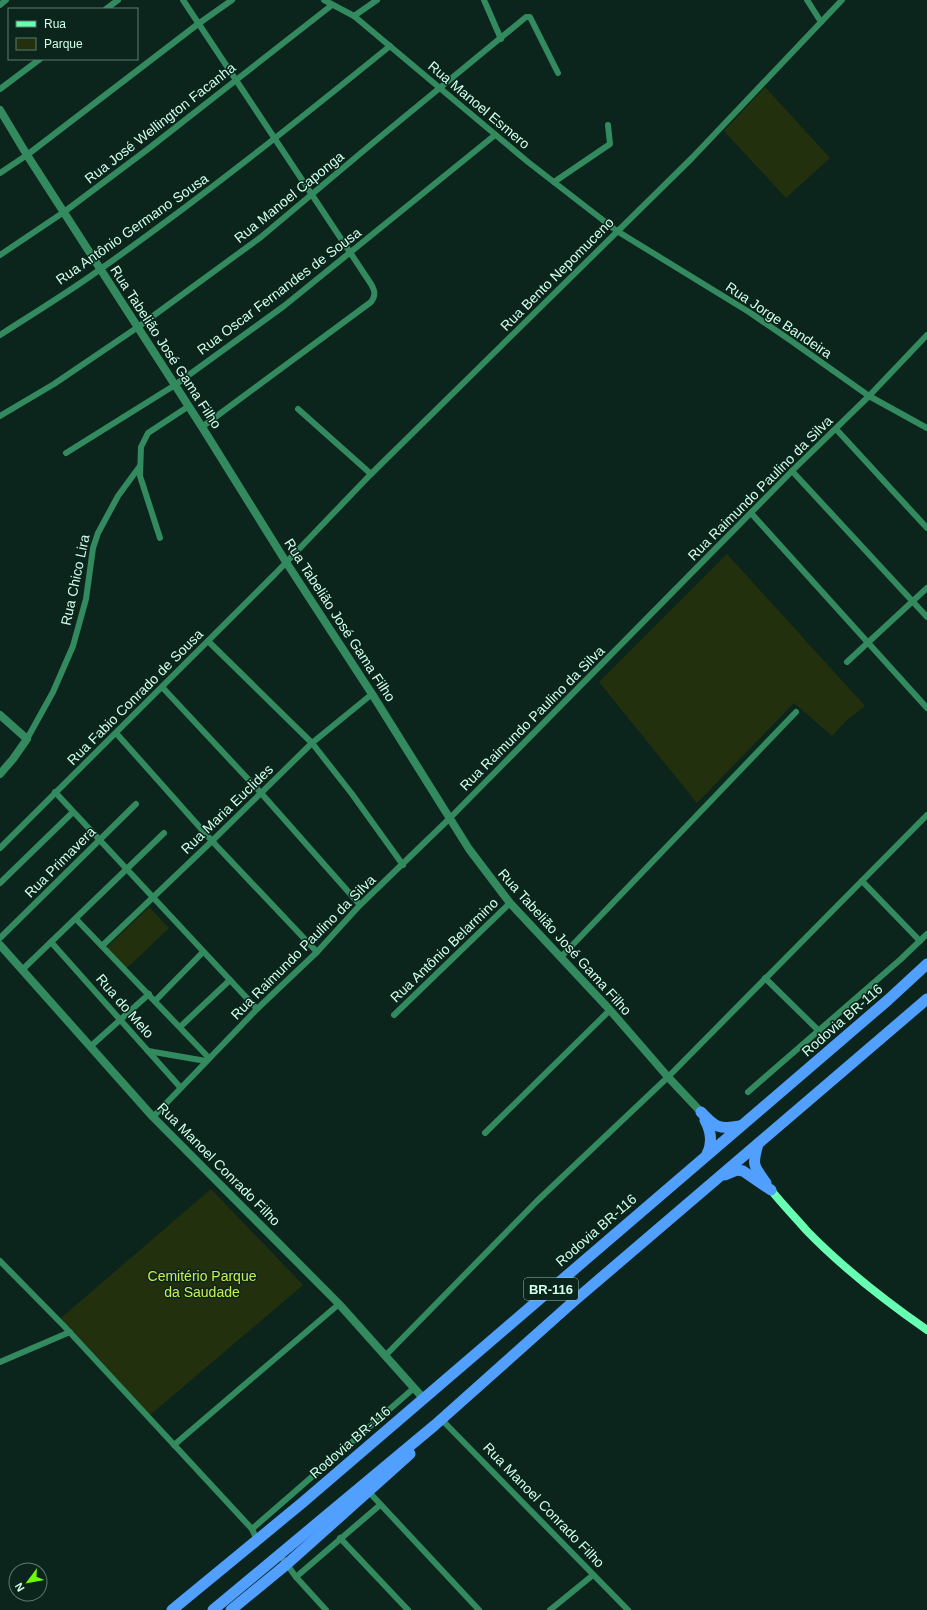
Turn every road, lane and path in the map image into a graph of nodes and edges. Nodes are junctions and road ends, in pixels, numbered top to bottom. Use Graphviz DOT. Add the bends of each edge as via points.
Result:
graph roads {
  1 [pos="6,0"];
  2 [pos="118,0"];
  3 [pos="183,0"];
  4 [pos="232,0"];
  5 [pos="324,0"];
  6 [pos="377,0"];
  7 [pos="484,0"];
  8 [pos="807,0"];
  9 [pos="842,0"];
  10 [pos="0,5"];
  11 [pos="332,5"];
  12 [pos="107,8"];
  13 [pos="354,16"];
  14 [pos="821,22"];
  15 [pos="198,24"];
  16 [pos="500,39"];
  17 [pos="390,46"];
  18 [pos="39,60"];
  19 [pos="558,73"];
  20 [pos="236,79"];
  21 [pos="440,88"];
  22 [pos="0,89"];
  23 [pos="0,110"];
  24 [pos="608,125"];
  25 [pos="495,135"];
  26 [pos="275,139"];
  27 [pos="27,155"];
  28 [pos="0,173"];
  29 [pos="554,182"];
  30 [pos="312,194"];
  31 [pos="64,212"];
  32 [pos="617,231"];
  33 [pos="350,253"];
  34 [pos="0,255"];
  35 [pos="101,269"];
  36 [pos="138,327"];
  37 [pos="0,335"];
  38 [pos="927,335"];
  39 [pos="175,385"];
  40 [pos="869,396"];
  41 [pos="189,406"];
  42 [pos="298,409"];
  43 [pos="0,416"];
  44 [pos="202,427"];
  45 [pos="927,428"];
  46 [pos="836,429"];
  47 [pos="66,453"];
  48 [pos="140,466"];
  49 [pos="792,471"];
  50 [pos="371,474"];
  51 [pos="751,513"];
  52 [pos="927,528"];
  53 [pos="160,538"];
  54 [pos="286,562"];
  55 [pos="927,588"];
  56 [pos="913,602"];
  57 [pos="927,617"];
  58 [pos="208,641"];
  59 [pos="868,642"];
  60 [pos="847,662"];
  61 [pos="162,688"];
  62 [pos="372,694"];
  63 [pos="927,708"];
  64 [pos="796,712"];
  65 [pos="0,715"];
  66 [pos="116,733"];
  67 [pos="27,739"];
  68 [pos="312,743"];
  69 [pos="0,774"];
  70 [pos="55,792"];
  71 [pos="261,793"];
  72 [pos="136,804"];
  73 [pos="73,812"];
  74 [pos="927,815"];
  75 [pos="450,818"];
  76 [pos="164,833"];
  77 [pos="99,840"];
  78 [pos="212,841"];
  79 [pos="0,848"];
  80 [pos="403,865"];
  81 [pos="126,869"];
  82 [pos="862,881"];
  83 [pos="0,883"];
  84 [pos="153,898"];
  85 [pos="510,903"];
  86 [pos="360,905"];
  87 [pos="76,919"];
  88 [pos="927,934"];
  89 [pos="0,938"];
  90 [pos="920,941"];
  91 [pos="51,942"];
  92 [pos="0,945"];
  93 [pos="102,946"];
  94 [pos="203,952"];
  95 [pos="317,952"];
  96 [pos="561,957"];
  97 [pos="927,964"];
  98 [pos="22,970"];
  99 [pos="765,978"];
  100 [pos="230,980"];
  101 [pos="149,994"];
  102 [pos="927,999"];
  103 [pos="155,1001"];
  104 [pos="257,1009"];
  105 [pos="610,1010"];
  106 [pos="394,1015"];
  107 [pos="121,1019"];
  108 [pos="180,1027"];
  109 [pos="819,1031"];
  110 [pos="91,1046"];
  111 [pos="148,1051"];
  112 [pos="207,1059"];
  113 [pos="668,1077"];
  114 [pos="180,1088"];
  115 [pos="748,1092"];
  116 [pos="701,1112"];
  117 [pos="153,1116"];
  118 [pos="740,1126"];
  119 [pos="485,1133"];
  120 [pos="758,1143"];
  121 [pos="707,1154"];
  122 [pos="719,1177"];
  123 [pos="771,1190"];
  124 [pos="0,1261"];
  125 [pos="339,1304"];
  126 [pos="927,1330"];
  127 [pos="70,1332"];
  128 [pos="385,1356"];
  129 [pos="0,1362"];
  130 [pos="414,1388"];
  131 [pos="423,1398"];
  132 [pos="438,1422"];
  133 [pos="174,1445"];
  134 [pos="369,1492"];
  135 [pos="380,1505"];
  136 [pos="252,1529"];
  137 [pos="340,1538"];
  138 [pos="257,1540"];
  139 [pos="280,1555"];
  140 [pos="287,1564"];
  141 [pos="593,1575"];
  142 [pos="296,1577"];
  143 [pos="172,1610"];
  144 [pos="213,1610"];
  145 [pos="231,1610"];
  146 [pos="326,1610"];
  147 [pos="408,1610"];
  148 [pos="479,1610"];
  149 [pos="550,1610"];
  150 [pos="628,1610"];
  1 -- 10 [label="street"];
  2 -- 12 [label="street"];
  3 -- 15 [label="street"];
  4 -- 15 [label="street"];
  5 -- 11 [label="street, Rua Manoel Esmero"];
  6 -- 13 [label="street"];
  7 -- 16 [label="street"];
  8 -- 14 [label="street"];
  9 -- 14 [label="street, Rua Bento Nepomuceno"];
  11 -- 13 [label="street, Rua Manoel Esmero"];
  11 -- 20 [label="street, Rua José Wellington Facanha"];
  13 -- 17 [label="street, Rua Manoel Esmero"];
  14 -- 32 [label="street, Rua Bento Nepomuceno" via="692,158"];
  15 -- 20 [label="street"];
  15 -- 27 [label="street"];
  16 -- 19 [label="street, Rua Manoel Caponga" via="526,17 530,17"];
  16 -- 21 [label="street, Rua Manoel Caponga"];
  17 -- 21 [label="street, Rua Manoel Esmero"];
  17 -- 26 [label="street, Rua Antônio Germano Sousa"];
  18 -- 22 [label="street"];
  20 -- 26 [label="street"];
  20 -- 31 [label="street, Rua José Wellington Facanha"];
  21 -- 25 [label="street, Rua Manoel Esmero"];
  21 -- 30 [label="street, Rua Manoel Caponga"];
  23 -- 27 [label="street, Rua Tabelião José Gama Filho"];
  24 -- 29 [label="street" via="610,144"];
  25 -- 29 [label="street, Rua Manoel Esmero"];
  25 -- 33 [label="street, Rua Oscar Fernandes de Sousa"];
  26 -- 30 [label="street"];
  26 -- 35 [label="street, Rua Antônio Germano Sousa"];
  27 -- 28 [label="street"];
  27 -- 31 [label="street, Rua Tabelião José Gama Filho"];
  29 -- 32 [label="street, Rua Manoel Esmero"];
  30 -- 33 [label="street"];
  30 -- 36 [label="street, Rua Manoel Caponga" via="261,237"];
  31 -- 34 [label="street, Rua José Wellington Facanha"];
  31 -- 35 [label="street, Rua Tabelião José Gama Filho"];
  32 -- 40 [label="street, Rua Jorge Bandeira" via="755,316"];
  32 -- 50 [label="street, Rua Bento Nepomuceno"];
  33 -- 39 [label="street, Rua Oscar Fernandes de Sousa" via="278,310"];
  33 -- 44 [label="street" via="373,289 375,296 371,302"];
  35 -- 36 [label="street, Rua Tabelião José Gama Filho"];
  35 -- 37 [label="street, Rua Antônio Germano Sousa"];
  36 -- 39 [label="street, Rua Tabelião José Gama Filho"];
  36 -- 43 [label="street, Rua Manoel Caponga" via="54,384"];
  38 -- 40 [label="street, Rua Raimundo Paulino da Silva"];
  39 -- 41 [label="street, Rua Tabelião José Gama Filho"];
  39 -- 47 [label="street, Rua Oscar Fernandes de Sousa"];
  40 -- 45 [label="street, Rua Jorge Bandeira"];
  40 -- 46 [label="street, Rua Raimundo Paulino da Silva"];
  41 -- 44 [label="street, Rua Tabelião José Gama Filho"];
  41 -- 48 [label="street" via="148,433 141,447"];
  42 -- 50 [label="street"];
  44 -- 54 [label="street, Rua Tabelião José Gama Filho"];
  46 -- 49 [label="street, Rua Raimundo Paulino da Silva"];
  46 -- 52 [label="street"];
  48 -- 53 [label="street" via="140,476"];
  48 -- 67 [label="street, Rua Chico Lira" via="118,496 98,533 92,553 86,599 73,646 53,692"];
  49 -- 51 [label="street, Rua Raimundo Paulino da Silva"];
  49 -- 56 [label="street"];
  50 -- 54 [label="street, Rua Bento Nepomuceno"];
  51 -- 59 [label="street"];
  51 -- 75 [label="street, Rua Raimundo Paulino da Silva"];
  54 -- 58 [label="street, Rua Fabio Conrado de Sousa"];
  54 -- 62 [label="street, Rua Tabelião José Gama Filho"];
  55 -- 56 [label="street"];
  56 -- 57 [label="street"];
  56 -- 59 [label="street"];
  58 -- 61 [label="street, Rua Fabio Conrado de Sousa"];
  58 -- 68 [label="street"];
  59 -- 60 [label="street"];
  59 -- 63 [label="street"];
  61 -- 66 [label="street, Rua Fabio Conrado de Sousa"];
  61 -- 71 [label="street"];
  62 -- 68 [label="street, Rua Maria Euclides"];
  62 -- 75 [label="street, Rua Tabelião José Gama Filho"];
  64 -- 96 [label="street"];
  65 -- 67 [label="street"];
  66 -- 70 [label="street, Rua Fabio Conrado de Sousa"];
  66 -- 78 [label="street"];
  67 -- 69 [label="street, Rua Chico Lira"];
  68 -- 71 [label="street, Rua Maria Euclides"];
  68 -- 80 [label="street"];
  70 -- 73 [label="street"];
  70 -- 79 [label="street, Rua Fabio Conrado de Sousa"];
  71 -- 78 [label="street, Rua Maria Euclides"];
  71 -- 86 [label="street"];
  72 -- 77 [label="street, Rua Primavera"];
  73 -- 77 [label="street"];
  73 -- 83 [label="street"];
  74 -- 82 [label="street"];
  75 -- 80 [label="street, Rua Raimundo Paulino da Silva"];
  75 -- 85 [label="street, Rua Tabelião José Gama Filho" via="488,876"];
  76 -- 81 [label="street"];
  77 -- 81 [label="street"];
  77 -- 89 [label="street, Rua Primavera"];
  78 -- 84 [label="street, Rua Maria Euclides"];
  78 -- 95 [label="street"];
  80 -- 86 [label="street, Rua Raimundo Paulino da Silva"];
  81 -- 84 [label="street"];
  81 -- 87 [label="street"];
  82 -- 90 [label="street"];
  82 -- 99 [label="street"];
  84 -- 93 [label="street, Rua Maria Euclides"];
  84 -- 94 [label="street"];
  85 -- 96 [label="street, Rua Tabelião José Gama Filho"];
  85 -- 106 [label="street, Rua Antônio Belarmino"];
  86 -- 95 [label="street, Rua Raimundo Paulino da Silva"];
  87 -- 91 [label="street"];
  87 -- 93 [label="street"];
  88 -- 90 [label="street"];
  90 -- 109 [label="street"];
  91 -- 98 [label="street"];
  91 -- 107 [label="street, Rua do Melo"];
  92 -- 98 [label="street, Rua Manoel Conrado Filho"];
  93 -- 101 [label="street"];
  94 -- 100 [label="street"];
  94 -- 103 [label="street"];
  95 -- 104 [label="street, Rua Raimundo Paulino da Silva"];
  96 -- 105 [label="street, Rua Tabelião José Gama Filho"];
  97 -- 118 [label="highway, Rodovia BR-116 / BR-116"];
  98 -- 110 [label="street, Rua Manoel Conrado Filho"];
  99 -- 109 [label="street"];
  99 -- 113 [label="street"];
  100 -- 104 [label="street"];
  100 -- 108 [label="street"];
  101 -- 103 [label="street"];
  101 -- 107 [label="street"];
  102 -- 120 [label="highway, BR-116"];
  103 -- 108 [label="street"];
  104 -- 112 [label="street, Rua Raimundo Paulino da Silva"];
  105 -- 113 [label="street, Rua Tabelião José Gama Filho"];
  105 -- 119 [label="street"];
  107 -- 110 [label="street"];
  107 -- 111 [label="street, Rua do Melo"];
  108 -- 112 [label="street"];
  109 -- 115 [label="street"];
  110 -- 117 [label="street, Rua Manoel Conrado Filho"];
  111 -- 112 [label="street"];
  111 -- 114 [label="street, Rua do Melo"];
  112 -- 114 [label="street, Rua Raimundo Paulino da Silva"];
  113 -- 116 [label="street, Rua Tabelião José Gama Filho"];
  113 -- 128 [label="street" via="537,1201"];
  114 -- 117 [label="street, Rua Raimundo Paulino da Silva"];
  116 -- 118 [label="highway" via="718,1127"];
  116 -- 121 [label="highway" via="710,1131 711,1142"];
  117 -- 125 [label="street, Rua Manoel Conrado Filho"];
  118 -- 121 [label="highway, Rodovia BR-116 / BR-116"];
  120 -- 122 [label="highway, BR-116"];
  120 -- 123 [label="highway" via="755,1168"];
  121 -- 131 [label="highway, Rodovia BR-116 / BR-116"];
  122 -- 123 [label="highway" via="737,1170 743,1171"];
  122 -- 132 [label="highway, BR-116"];
  123 -- 126 [label="main road" via="812,1235 860,1280"];
  124 -- 127 [label="street"];
  125 -- 128 [label="street, Rua Manoel Conrado Filho"];
  125 -- 133 [label="street"];
  127 -- 129 [label="street"];
  127 -- 133 [label="street"];
  128 -- 130 [label="street, Rua Manoel Conrado Filho"];
  130 -- 131 [label="street, Rua Manoel Conrado Filho"];
  130 -- 136 [label="street"];
  131 -- 138 [label="highway, Rodovia BR-116 / BR-116"];
  132 -- 134 [label="highway" via="412,1453"];
  132 -- 139 [label="highway, BR-116"];
  132 -- 141 [label="street, Rua Manoel Conrado Filho"];
  133 -- 136 [label="street"];
  134 -- 135 [label="street"];
  134 -- 140 [label="highway"];
  135 -- 137 [label="street"];
  135 -- 148 [label="street"];
  136 -- 138 [label="street"];
  137 -- 142 [label="street"];
  137 -- 147 [label="street"];
  138 -- 143 [label="highway, Rodovia BR-116 / BR-116"];
  139 -- 140 [label="street"];
  139 -- 144 [label="highway, BR-116"];
  140 -- 142 [label="street"];
  140 -- 145 [label="highway"];
  141 -- 149 [label="street"];
  141 -- 150 [label="street, Rua Manoel Conrado Filho"];
  142 -- 146 [label="street"];
}
